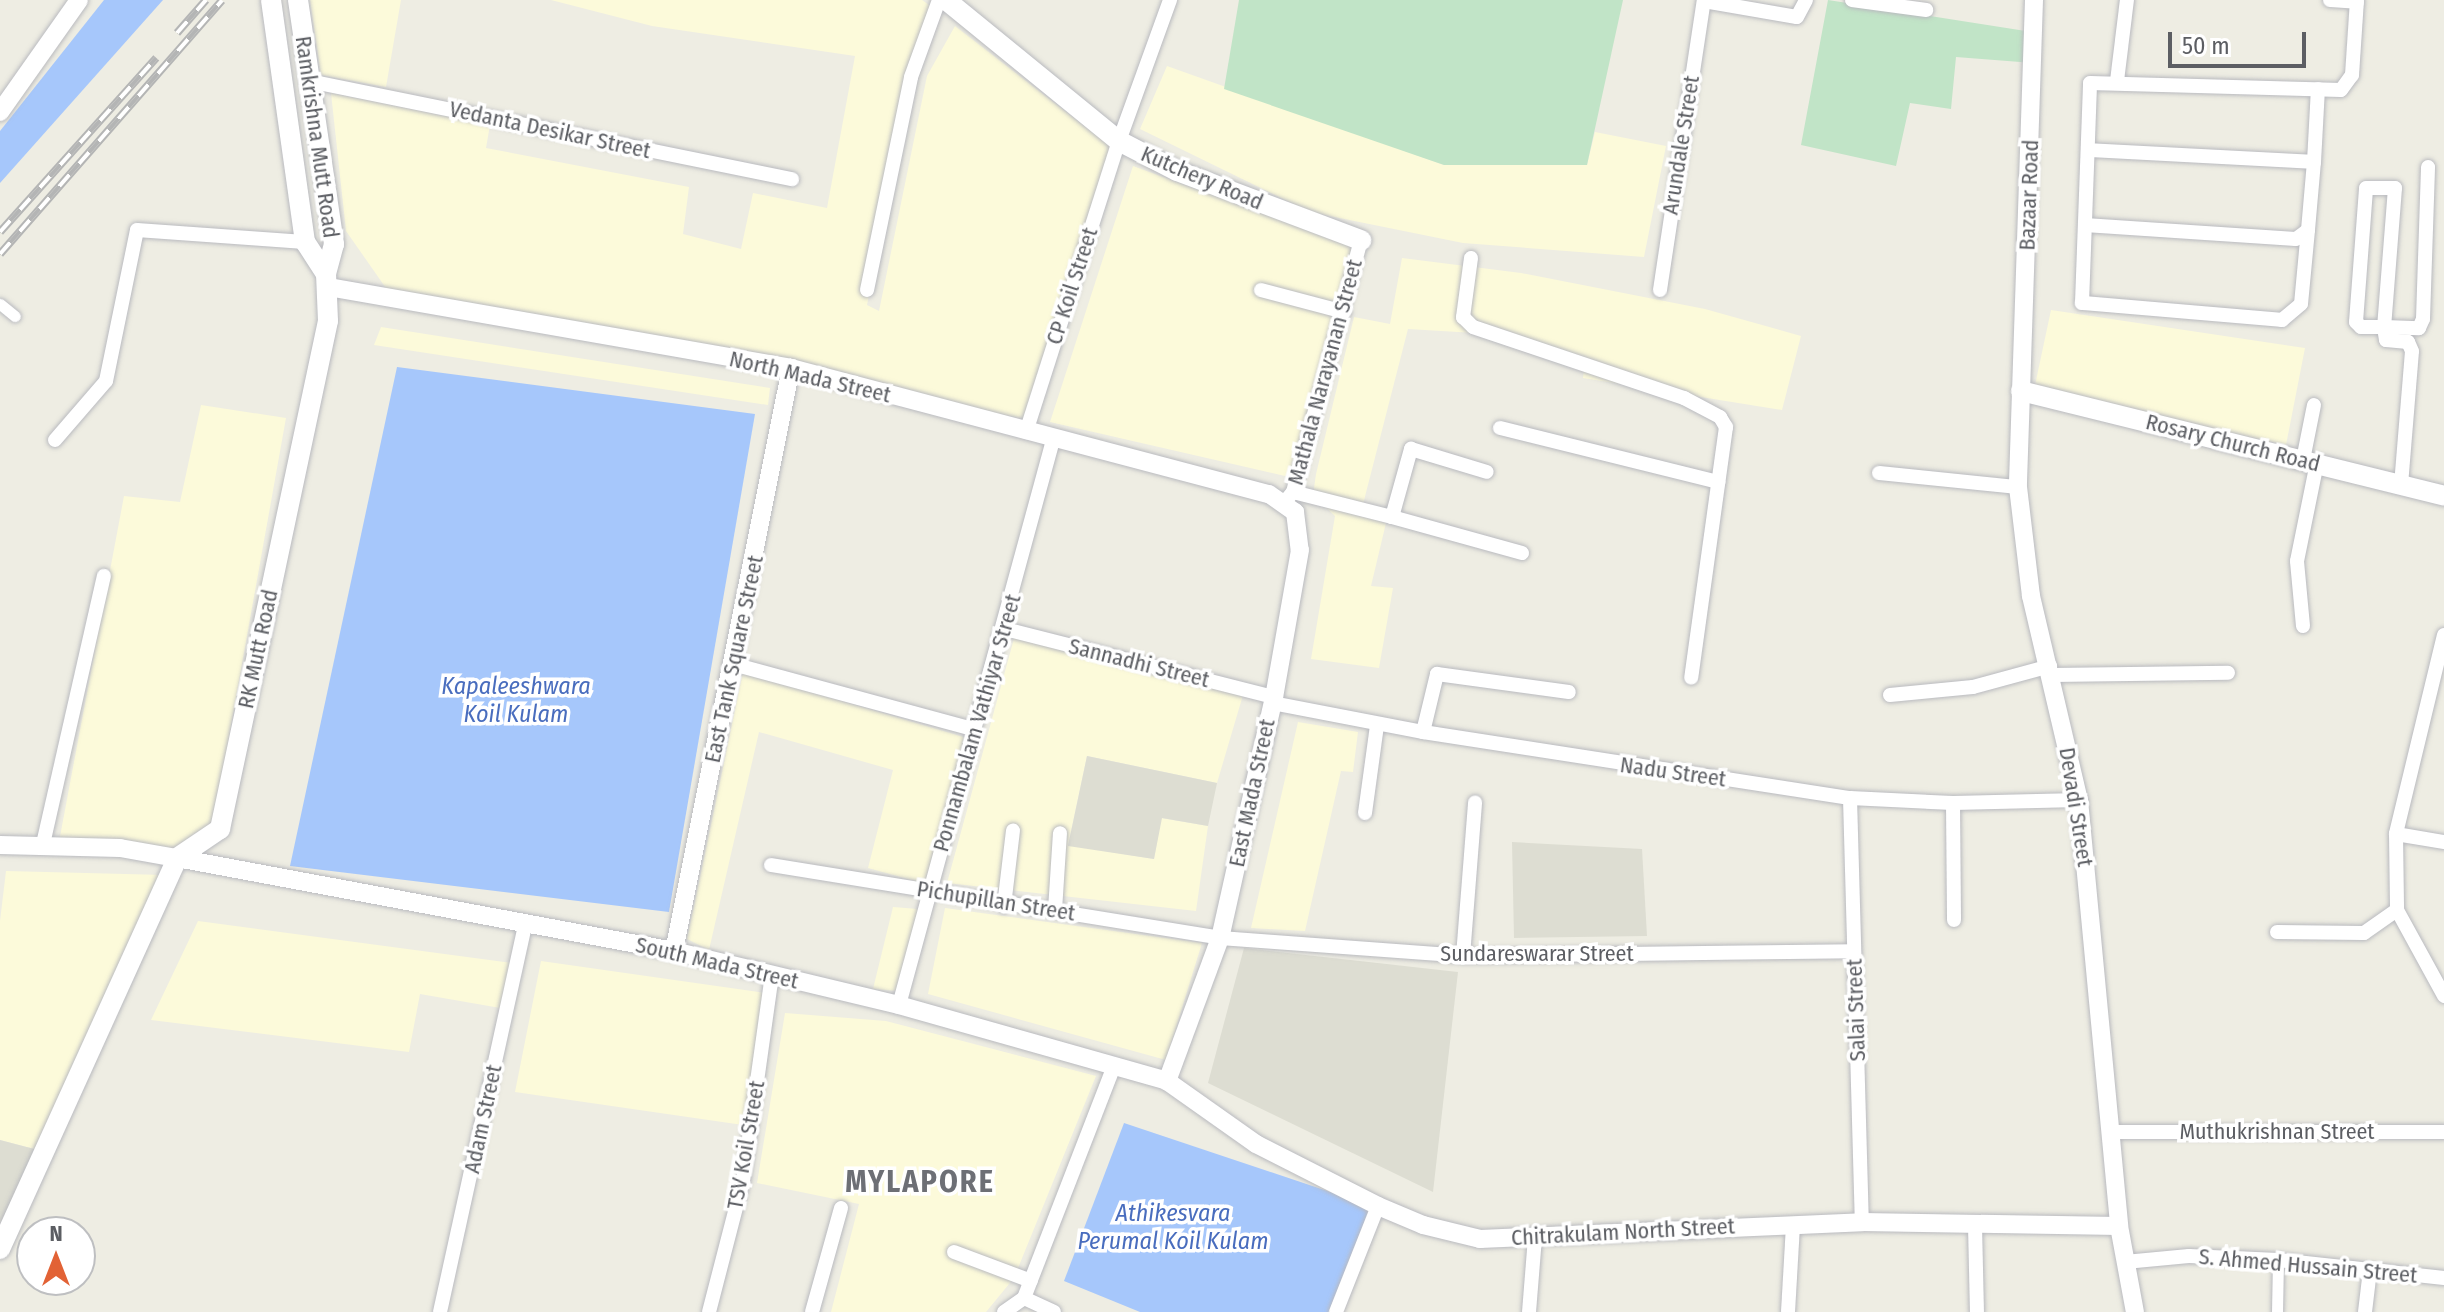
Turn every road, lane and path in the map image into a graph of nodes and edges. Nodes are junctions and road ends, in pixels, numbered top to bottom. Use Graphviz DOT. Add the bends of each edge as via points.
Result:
graph roads {
  1 [pos="79,0"];
  2 [pos="271,0"];
  3 [pos="298,0"];
  4 [pos="939,0"];
  5 [pos="946,0"];
  6 [pos="1170,0"];
  7 [pos="1704,0"];
  8 [pos="1806,0"];
  9 [pos="1852,0"];
  10 [pos="2034,0"];
  11 [pos="2127,0"];
  12 [pos="2330,0"];
  13 [pos="2357,1"];
  14 [pos="1926,10"];
  15 [pos="309,81"];
  16 [pos="2117,81"];
  17 [pos="2318,89"];
  18 [pos="8,92"];
  19 [pos="0,112"];
  20 [pos="1119,141"];
  21 [pos="2088,150"];
  22 [pos="2314,162"];
  23 [pos="2428,167"];
  24 [pos="792,179"];
  25 [pos="2085,225"];
  26 [pos="2308,230"];
  27 [pos="1361,240"];
  28 [pos="305,242"];
  29 [pos="1471,258"];
  30 [pos="327,281"];
  31 [pos="867,290"];
  32 [pos="1261,290"];
  33 [pos="1660,290"];
  34 [pos="0,304"];
  35 [pos="1344,312"];
  36 [pos="15,316"];
  37 [pos="2384,327"];
  38 [pos="791,368"];
  39 [pos="2021,391"];
  40 [pos="2314,405"];
  41 [pos="1500,428"];
  42 [pos="1026,432"];
  43 [pos="55,440"];
  44 [pos="1053,440"];
  45 [pos="2310,462"];
  46 [pos="1487,472"];
  47 [pos="1879,473"];
  48 [pos="1718,482"];
  49 [pos="2401,485"];
  50 [pos="2018,487"];
  51 [pos="2444,496"];
  52 [pos="1289,497"];
  53 [pos="1392,517"];
  54 [pos="1522,553"];
  55 [pos="104,576"];
  56 [pos="2303,626"];
  57 [pos="1005,629"];
  58 [pos="2444,635"];
  59 [pos="733,664"];
  60 [pos="2051,671"];
  61 [pos="2228,673"];
  62 [pos="1691,678"];
  63 [pos="1569,692"];
  64 [pos="1890,695"];
  65 [pos="1273,700"];
  66 [pos="1377,725"];
  67 [pos="972,729"];
  68 [pos="1423,732"];
  69 [pos="1850,798"];
  70 [pos="2079,800"];
  71 [pos="1475,802"];
  72 [pos="1953,803"];
  73 [pos="1365,813"];
  74 [pos="1013,831"];
  75 [pos="1060,833"];
  76 [pos="2396,834"];
  77 [pos="2444,842"];
  78 [pos="43,844"];
  79 [pos="0,845"];
  80 [pos="177,858"];
  81 [pos="771,865"];
  82 [pos="929,892"];
  83 [pos="1004,906"];
  84 [pos="1055,910"];
  85 [pos="2397,910"];
  86 [pos="1954,920"];
  87 [pos="525,926"];
  88 [pos="2277,932"];
  89 [pos="1220,938"];
  90 [pos="674,951"];
  91 [pos="1854,951"];
  92 [pos="1463,956"];
  93 [pos="772,975"];
  94 [pos="2444,996"];
  95 [pos="899,1005"];
  96 [pos="1113,1069"];
  97 [pos="1167,1081"];
  98 [pos="2109,1132"];
  99 [pos="2444,1132"];
  100 [pos="1378,1206"];
  101 [pos="841,1208"];
  102 [pos="1862,1222"];
  103 [pos="1793,1224"];
  104 [pos="1975,1225"];
  105 [pos="2119,1226"];
  106 [pos="1535,1237"];
  107 [pos="0,1249"];
  108 [pos="954,1252"];
  109 [pos="2278,1260"];
  110 [pos="2125,1262"];
  111 [pos="2370,1270"];
  112 [pos="2444,1278"];
  113 [pos="1031,1281"];
  114 [pos="1024,1298"];
  115 [pos="440,1312"];
  116 [pos="709,1312"];
  117 [pos="812,1312"];
  118 [pos="1004,1312"];
  119 [pos="1054,1312"];
  120 [pos="1336,1312"];
  121 [pos="1529,1312"];
  122 [pos="1788,1312"];
  123 [pos="1977,1312"];
  124 [pos="2135,1312"];
  125 [pos="2277,1312"];
  126 [pos="2365,1312"];
  1 -- 18 [label="street"];
  2 -- 28 [label="main road"];
  3 -- 15 [label="main road, Ramkrishna Mutt Road"];
  4 -- 31 [label="street" via="911,77"];
  5 -- 20 [label="main road, Kutchery Road"];
  6 -- 20 [label="street, CP Koil Street"];
  7 -- 8 [label="street" via="1797,17"];
  7 -- 33 [label="street, Arundale Street"];
  9 -- 14 [label="street"];
  10 -- 39 [label="street, Bazaar Road"];
  11 -- 16 [label="street"];
  12 -- 13 [label="street"];
  13 -- 17 [label="street" via="2348,85"];
  15 -- 24 [label="street, Vedanta Desikar Street"];
  15 -- 30 [label="main road, Ramkrishna Mutt Road" via="334,244"];
  16 -- 17 [label="street"];
  16 -- 21 [label="street" via="2090,83"];
  17 -- 22 [label="street"];
  18 -- 19 [label="street"];
  20 -- 27 [label="main road, Kutchery Road" via="1177,171"];
  20 -- 42 [label="street, CP Koil Street"];
  21 -- 22 [label="street"];
  21 -- 25 [label="street"];
  22 -- 26 [label="street"];
  23 -- 37 [label="street" via="2422,326"];
  25 -- 26 [label="street" via="2296,239"];
  25 -- 26 [label="street" via="2080,300 2084,305 2282,320 2301,304"];
  27 -- 35 [label="street, Mathala Narayanan Street"];
  28 -- 30 [label="main road"];
  28 -- 43 [label="street" via="137,230 106,381"];
  29 -- 48 [label="street" via="1463,317 1473,327 1707,409 1726,427"];
  30 -- 38 [label="street, North Mada Street"];
  30 -- 80 [label="main road, RK Mutt Road" via="323,351 220,829"];
  32 -- 35 [label="street"];
  34 -- 36 [label="street"];
  35 -- 52 [label="street, Mathala Narayanan Street"];
  37 -- 37 [label="street" via="2395,188 2368,186 2356,322 2361,327"];
  37 -- 49 [label="street" via="2386,340 2408,342 2412,351"];
  38 -- 42 [label="street, North Mada Street"];
  38 -- 59 [label="street, East Tank Square Street"];
  39 -- 45 [label="main road, Rosary Church Road"];
  39 -- 50 [label="street, Devadi Street"];
  40 -- 45 [label="street"];
  41 -- 48 [label="street"];
  42 -- 44 [label="street, North Mada Street"];
  44 -- 52 [label="street, North Mada Street"];
  44 -- 57 [label="street, Ponnambalam Vathiyar Street"];
  45 -- 49 [label="main road, Rosary Church Road"];
  45 -- 56 [label="street" via="2297,561"];
  46 -- 53 [label="street" via="1411,449"];
  47 -- 50 [label="street"];
  48 -- 62 [label="street"];
  49 -- 51 [label="main road, Rosary Church Road"];
  50 -- 60 [label="street, Devadi Street" via="2031,596"];
  52 -- 53 [label="street"];
  52 -- 65 [label="street, East Mada Street" via="1301,528"];
  53 -- 54 [label="street"];
  55 -- 78 [label="street"];
  57 -- 65 [label="street, Sannadhi Street"];
  57 -- 67 [label="street, Ponnambalam Vathiyar Street"];
  58 -- 76 [label="street"];
  59 -- 67 [label="street"];
  59 -- 90 [label="street, East Tank Square Street"];
  60 -- 61 [label="street"];
  60 -- 64 [label="street" via="1973,687"];
  60 -- 70 [label="street, Devadi Street"];
  63 -- 68 [label="street" via="1437,674"];
  65 -- 66 [label="street, Nadu Street"];
  65 -- 89 [label="street, East Mada Street"];
  66 -- 68 [label="street, Nadu Street"];
  66 -- 73 [label="street"];
  67 -- 82 [label="street, Ponnambalam Vathiyar Street"];
  68 -- 69 [label="street, Nadu Street"];
  69 -- 72 [label="street, Nadu Street"];
  69 -- 91 [label="street, Salai Street"];
  70 -- 72 [label="street, Nadu Street"];
  70 -- 98 [label="street, Devadi Street"];
  71 -- 92 [label="street"];
  72 -- 86 [label="street"];
  74 -- 83 [label="street"];
  75 -- 84 [label="street"];
  76 -- 77 [label="street"];
  76 -- 85 [label="street"];
  78 -- 79 [label="street, South Mada Street"];
  78 -- 80 [label="street, South Mada Street"];
  80 -- 87 [label="street, South Mada Street"];
  80 -- 107 [label="main road"];
  81 -- 82 [label="street, Pichupillan Street"];
  82 -- 83 [label="street, Pichupillan Street"];
  82 -- 95 [label="street, Ponnambalam Vathiyar Street"];
  83 -- 84 [label="street, Pichupillan Street"];
  84 -- 89 [label="street, Pichupillan Street"];
  85 -- 88 [label="street" via="2364,933"];
  85 -- 94 [label="street"];
  87 -- 90 [label="street, South Mada Street"];
  87 -- 115 [label="street, Adam Street"];
  89 -- 92 [label="street, Sundareswarar Street"];
  89 -- 97 [label="street, East Mada Street"];
  90 -- 93 [label="street, South Mada Street"];
  91 -- 92 [label="street, Sundareswarar Street"];
  91 -- 102 [label="street, Salai Street"];
  93 -- 95 [label="street, South Mada Street"];
  93 -- 116 [label="street, TSV Koil Street" via="743,1181"];
  95 -- 96 [label="street, South Mada Street"];
  96 -- 97 [label="street, South Mada Street"];
  96 -- 113 [label="street"];
  97 -- 100 [label="street, Chitrakulam North Street" via="1256,1144"];
  98 -- 99 [label="street, Muthukrishnan Street"];
  98 -- 105 [label="street, Devadi Street"];
  100 -- 106 [label="street, Chitrakulam North Street" via="1423,1225 1480,1239"];
  100 -- 120 [label="street"];
  101 -- 117 [label="street"];
  102 -- 103 [label="street, Chitrakulam North Street"];
  102 -- 104 [label="street, Chitrakulam North Street"];
  103 -- 106 [label="street, Chitrakulam North Street"];
  103 -- 122 [label="street"];
  104 -- 105 [label="street, Chitrakulam North Street"];
  104 -- 123 [label="street"];
  105 -- 110 [label="street, Devadi Street"];
  106 -- 121 [label="street"];
  108 -- 113 [label="street"];
  109 -- 110 [label="street, S. Ahmed Hussain Street" via="2189,1256"];
  109 -- 111 [label="street, S. Ahmed Hussain Street"];
  109 -- 125 [label="street"];
  110 -- 124 [label="street, Devadi Street"];
  111 -- 112 [label="street, S. Ahmed Hussain Street"];
  111 -- 126 [label="street"];
  113 -- 114 [label="street"];
  114 -- 118 [label="street"];
  114 -- 119 [label="street"];
}
